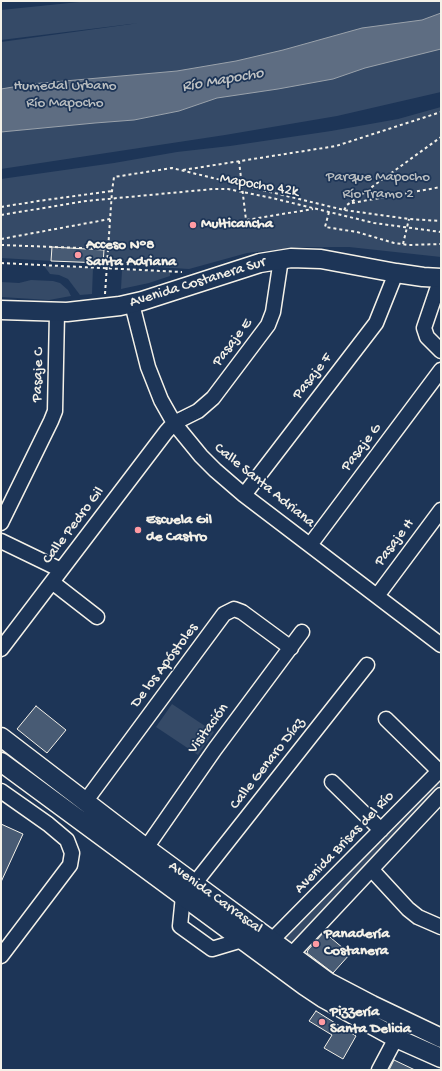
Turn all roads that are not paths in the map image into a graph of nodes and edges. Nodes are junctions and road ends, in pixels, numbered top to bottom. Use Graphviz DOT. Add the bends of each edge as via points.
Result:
graph roads {
  1 [pos="281,259"];
  2 [pos="396,273"];
  3 [pos="441,278"];
  4 [pos="132,304"];
  5 [pos="1,310"];
  6 [pos="57,313"];
  7 [pos="441,351"];
  8 [pos="441,370"];
  9 [pos="174,424"];
  10 [pos="244,495"];
  11 [pos="441,510"];
  12 [pos="1,523"];
  13 [pos="1,541"];
  14 [pos="310,545"];
  15 [pos="61,570"];
  16 [pos="52,582"];
  17 [pos="377,596"];
  18 [pos="97,617"];
  19 [pos="302,632"];
  20 [pos="3,644"];
  21 [pos="441,644"];
  22 [pos="291,648"];
  23 [pos="367,665"];
  24 [pos="386,719"];
  25 [pos="1,737"];
  26 [pos="1,762"];
  27 [pos="440,770"];
  28 [pos="332,782"];
  29 [pos="1,791"];
  30 [pos="441,795"];
  31 [pos="85,802"];
  32 [pos="381,830"];
  33 [pos="146,848"];
  34 [pos="372,870"];
  35 [pos="195,883"];
  36 [pos="183,896"];
  37 [pos="441,927"];
  38 [pos="242,940"];
  39 [pos="272,940"];
  40 [pos="291,955"];
  41 [pos="1,956"];
  42 [pos="417,1027"];
  43 [pos="396,1038"];
  44 [pos="441,1038"];
  45 [pos="441,1058"];
  46 [pos="379,1070"];
  1 -- 2 [label="main road, Avenida Costanera Sur" via="321,259"];
  1 -- 4 [label="main road, Avenida Costanera Sur" via="260,262"];
  1 -- 9 [label="street, Pasaje E" via="273,312 268,325 213,398"];
  2 -- 3 [label="main road, Avenida Costanera Sur"];
  2 -- 10 [label="street, Pasaje F" via="376,323"];
  3 -- 7 [label="street" via="424,328 426,337"];
  4 -- 6 [label="main road, Avenida Costanera Sur"];
  4 -- 9 [label="street, Calle Santa Adriana" via="155,387"];
  5 -- 6 [label="main road, Avenida Costanera Sur"];
  6 -- 12 [label="street, Pasaje C" via="55,411"];
  8 -- 14 [label="street, Pasaje G"];
  9 -- 10 [label="street, Calle Santa Adriana" via="201,456"];
  9 -- 15 [label="street, Calle Pedro Gil"];
  10 -- 14 [label="street, Calle Santa Adriana"];
  11 -- 17 [label="street, Pasaje H"];
  13 -- 15 [label="street"];
  14 -- 17 [label="street, Calle Santa Adriana"];
  15 -- 16 [label="street, Calle Pedro Gil"];
  16 -- 18 [label="street"];
  16 -- 20 [label="street, Calle Pedro Gil"];
  17 -- 21 [label="street, Calle Santa Adriana"];
  19 -- 22 [label="street, Visitación"];
  22 -- 31 [label="street, De los Apóstoles" via="242,612 234,609 224,614"];
  22 -- 33 [label="street, Visitación" via="215,749"];
  23 -- 35 [label="street, Calle Genaro Díaz"];
  24 -- 27 [label="street"];
  25 -- 31 [label="main road, Avenida Carrascal"];
  26 -- 36 [label="main road, Avenida Carrascal"];
  27 -- 32 [label="street, Avenida Brisas del Río"];
  28 -- 32 [label="street"];
  29 -- 41 [label="street" via="67,840 72,852 70,865"];
  30 -- 34 [label="street"];
  31 -- 33 [label="main road, Avenida Carrascal"];
  32 -- 39 [label="street, Avenida Brisas del Río"];
  33 -- 35 [label="main road, Avenida Carrascal"];
  34 -- 37 [label="street" via="408,909 418,917"];
  34 -- 40 [label="street"];
  35 -- 39 [label="main road, Avenida Carrascal"];
  36 -- 38 [label="main road, Avenida Carrascal"];
  36 -- 38 [label="street" via="180,926 212,949"];
  38 -- 43 [label="main road, Avenida Carrascal" via="323,998"];
  39 -- 40 [label="main road, Avenida Carrascal"];
  40 -- 42 [label="main road, Avenida Carrascal" via="328,982"];
  42 -- 43 [label="main road" via="406,1029"];
  42 -- 44 [label="main road, Avenida Carrascal"];
  43 -- 45 [label="main road, Avenida Carrascal"];
  43 -- 46 [label="street"];
}
